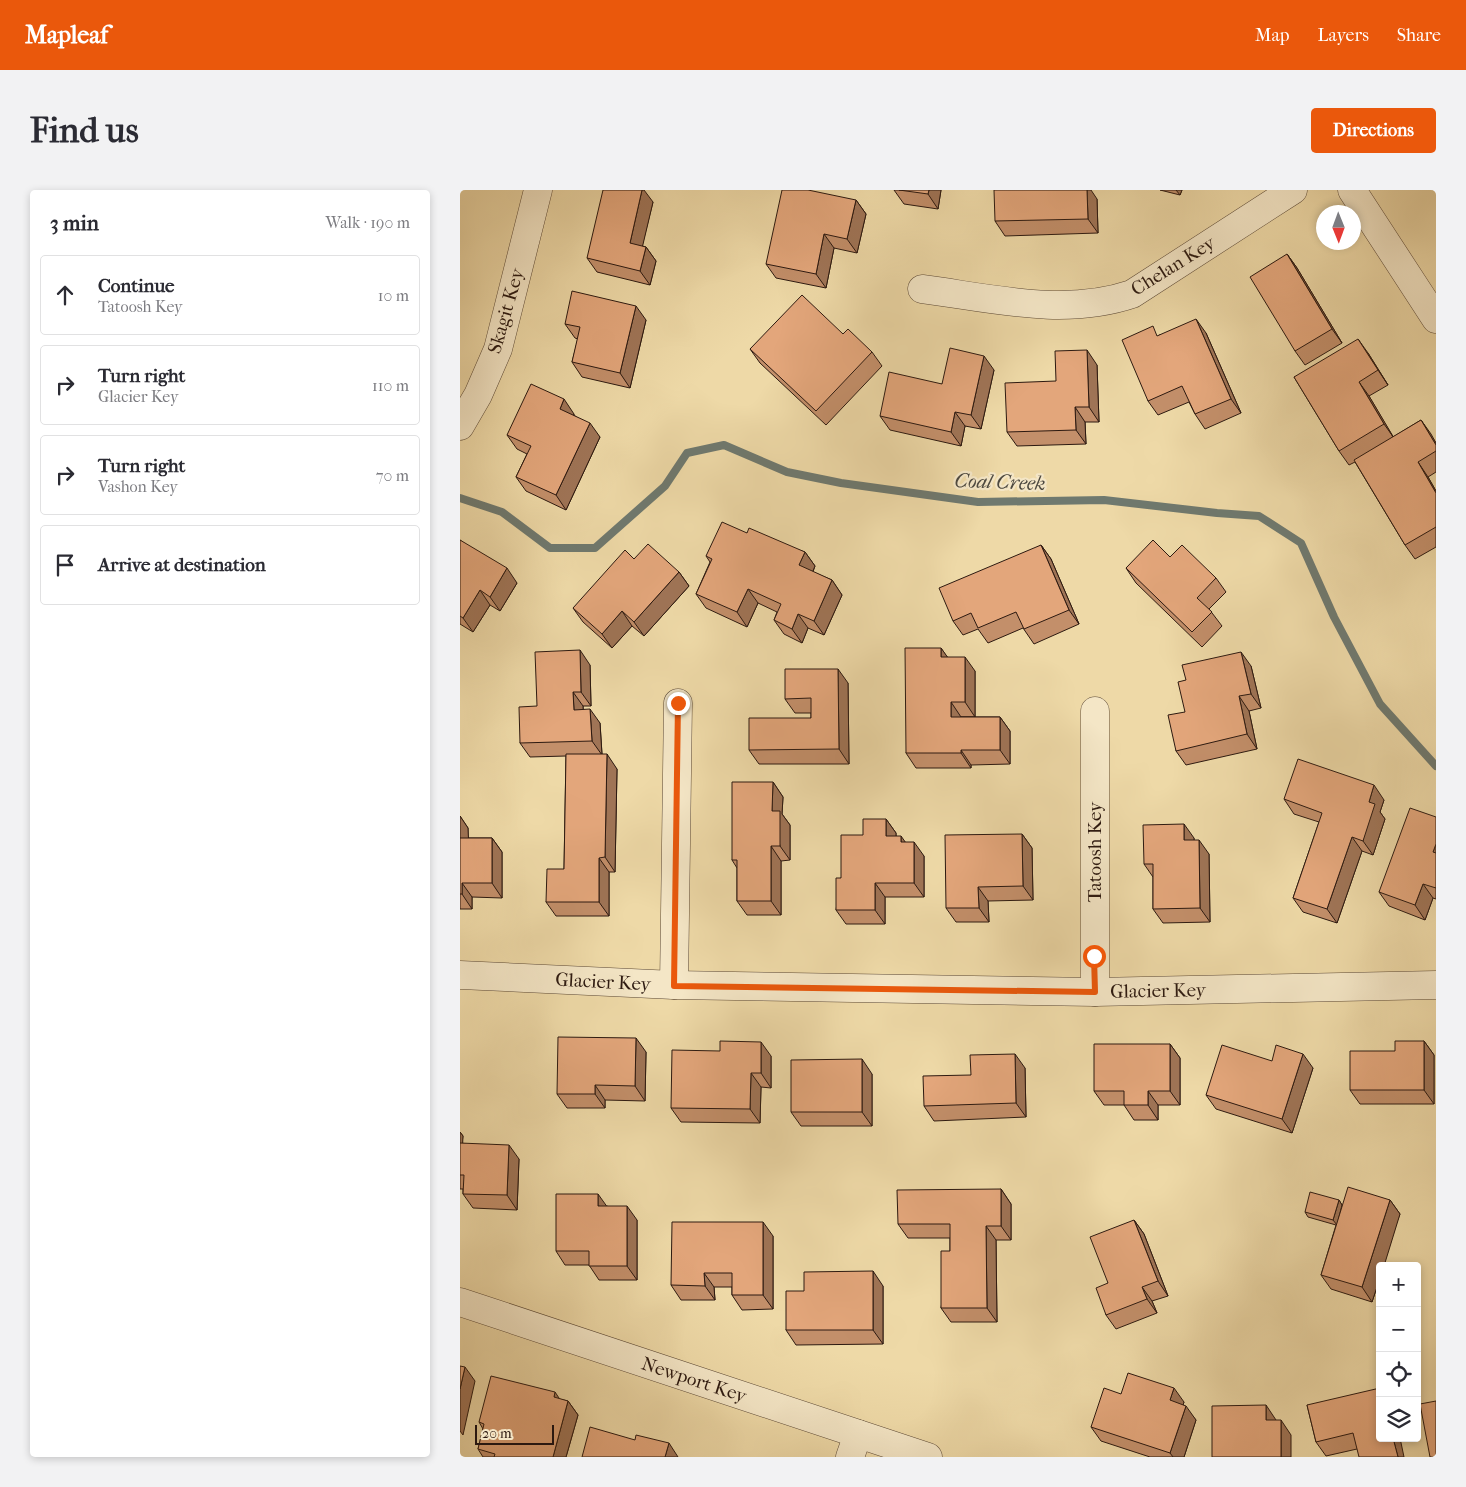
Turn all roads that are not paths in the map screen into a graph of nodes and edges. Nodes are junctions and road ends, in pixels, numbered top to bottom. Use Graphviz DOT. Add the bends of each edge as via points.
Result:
graph roads {
  1 [pos="538,190"];
  2 [pos="1293,190"];
  3 [pos="1352,190"];
  4 [pos="922,289"];
  5 [pos="1436,319"];
  6 [pos="460,426"];
  7 [pos="678,703"];
  8 [pos="1095,711"];
  9 [pos="460,975"];
  10 [pos="674,986"];
  11 [pos="1436,986"];
  12 [pos="1095,992"];
  13 [pos="460,1302"];
  14 [pos="854,1446"];
  15 [pos="928,1457"];
  1 -- 6 [label="street, Skagit Key" via="498,349"];
  2 -- 4 [label="street, Chelan Key" via="1132,294 1112,300 1066,306"];
  3 -- 5 [label="street"];
  7 -- 10 [label="street"];
  8 -- 12 [label="street, Tatoosh Key"];
  9 -- 10 [label="street, Glacier Key"];
  10 -- 12 [label="street, Glacier Key"];
  11 -- 12 [label="street, Glacier Key"];
  13 -- 14 [label="street, Newport Key"];
  14 -- 15 [label="street, Newport Key"];
}
